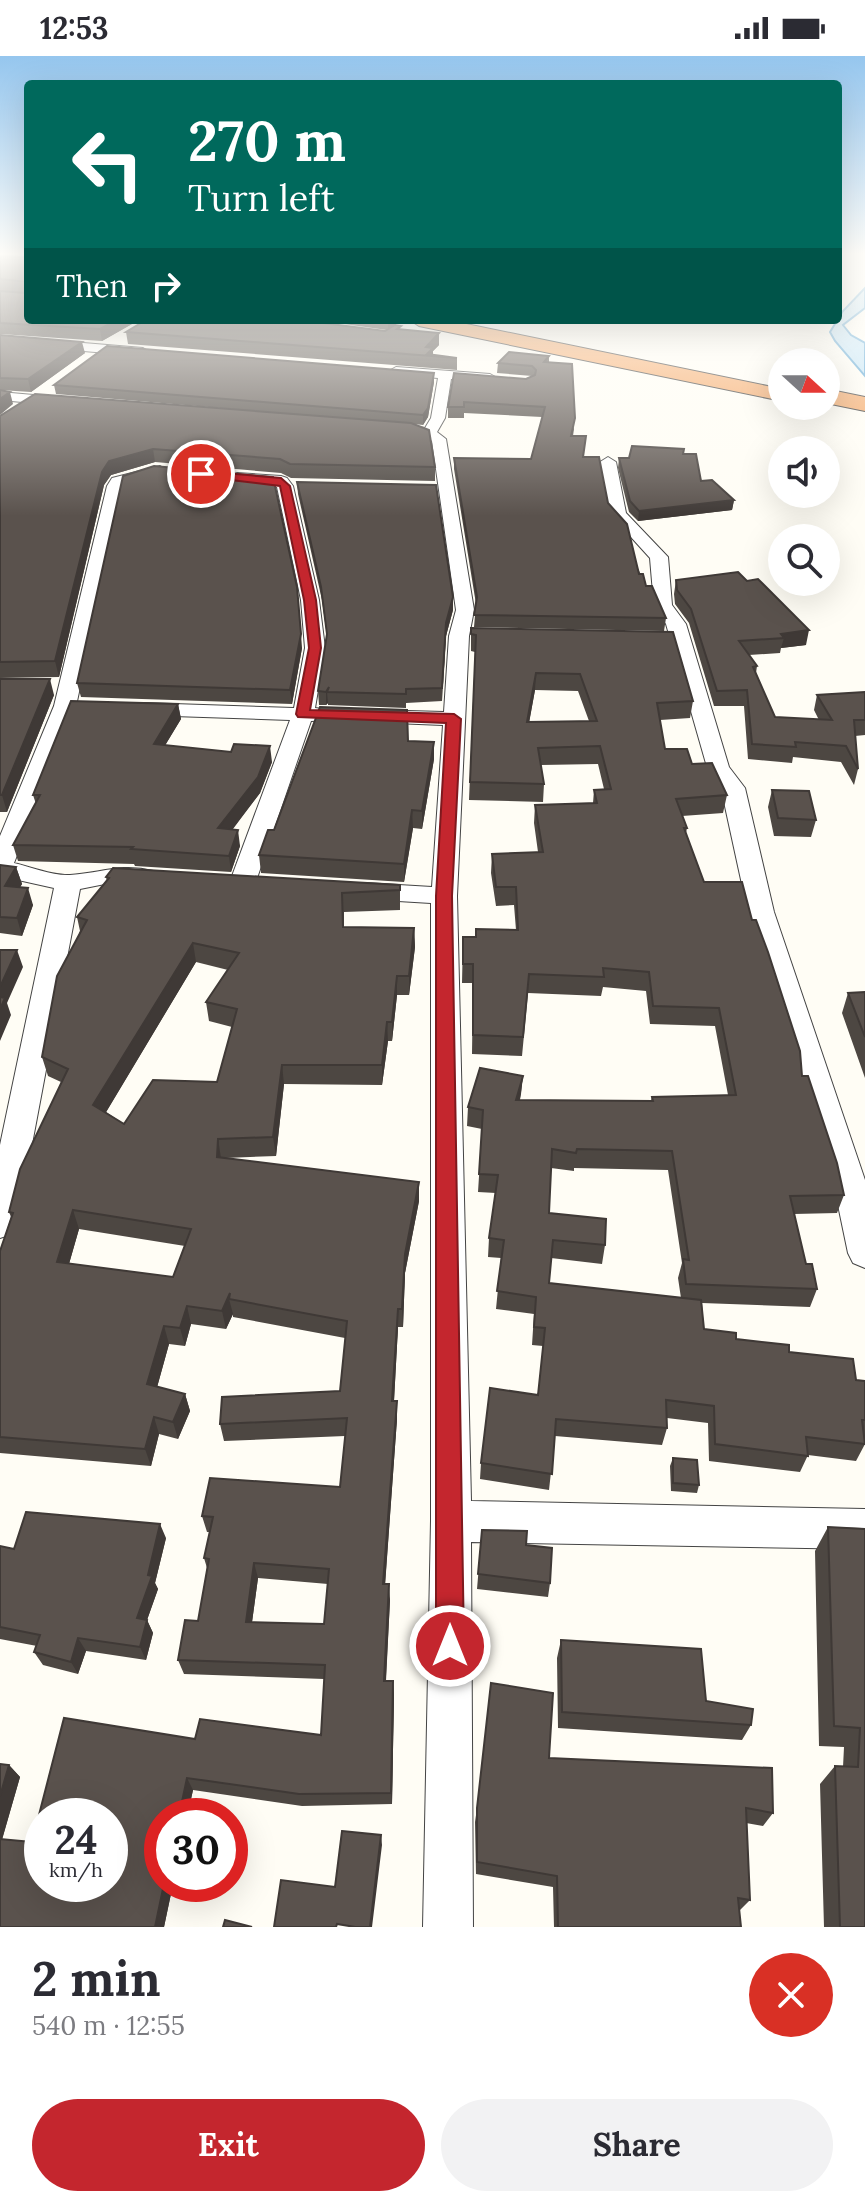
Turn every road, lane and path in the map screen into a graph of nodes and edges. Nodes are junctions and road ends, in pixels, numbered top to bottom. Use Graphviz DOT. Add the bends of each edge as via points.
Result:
graph roads {
  1 [pos="15,341"];
  2 [pos="117,341"];
  3 [pos="522,341"];
  4 [pos="562,341"];
  5 [pos="104,349"];
  6 [pos="162,354"];
  7 [pos="81,366"];
  8 [pos="437,369"];
  9 [pos="385,370"];
  10 [pos="511,380"];
  11 [pos="58,383"];
  12 [pos="768,384"];
  13 [pos="768,392"];
  14 [pos="0,396"];
  15 [pos="36,399"];
  16 [pos="840,399"];
  17 [pos="83,404"];
  18 [pos="865,404"];
  19 [pos="840,407"];
  20 [pos="865,413"];
  21 [pos="12,416"];
  22 [pos="381,427"];
  23 [pos="429,433"];
  24 [pos="608,462"];
  25 [pos="176,471"];
  26 [pos="220,476"];
  27 [pos="653,639"];
  28 [pos="681,640"];
  29 [pos="41,686"];
  30 [pos="71,699"];
  31 [pos="128,708"];
  32 [pos="303,714"];
  33 [pos="454,719"];
  34 [pos="0,867"];
  35 [pos="163,878"];
  36 [pos="216,882"];
  37 [pos="68,883"];
  38 [pos="242,884"];
  39 [pos="273,886"];
  40 [pos="335,890"];
  41 [pos="444,896"];
  42 [pos="0,1224"];
  43 [pos="865,1253"];
  44 [pos="451,1521"];
  45 [pos="865,1529"];
  46 [pos="448,1927"];
  1 -- 5 [label="street"];
  2 -- 5 [label="street"];
  3 -- 13 [label="highway"];
  4 -- 12 [label="highway"];
  5 -- 6 [label="street"];
  5 -- 7 [label="street"];
  8 -- 9 [label="street"];
  8 -- 10 [label="street"];
  8 -- 23 [label="street" via="438,418"];
  11 -- 15 [label="street"];
  14 -- 15 [label="street"];
  15 -- 17 [label="street"];
  15 -- 21 [label="street"];
  16 -- 18 [label="highway"];
  19 -- 20 [label="highway"];
  22 -- 23 [label="street"];
  23 -- 33 [label="street" via="439,439 438,489 465,610"];
  24 -- 28 [label="street" via="618,514 659,557 663,605"];
  25 -- 30 [label="street" via="155,470 115,486"];
  26 -- 32 [label="street" via="292,486 315,648"];
  27 -- 28 [label="street"];
  28 -- 43 [label="street" via="718,767 733,788 761,912 849,1181"];
  29 -- 30 [label="street"];
  30 -- 34 [label="street"];
  31 -- 32 [label="street"];
  32 -- 33 [label="street"];
  32 -- 38 [label="street"];
  33 -- 41 [label="street"];
  34 -- 37 [label="street"];
  35 -- 37 [label="street" via="110,875"];
  36 -- 38 [label="street"];
  37 -- 42 [label="street"];
  38 -- 39 [label="street"];
  40 -- 41 [label="street"];
  41 -- 44 [label="street"];
  44 -- 45 [label="street"];
  44 -- 46 [label="street"];
}
